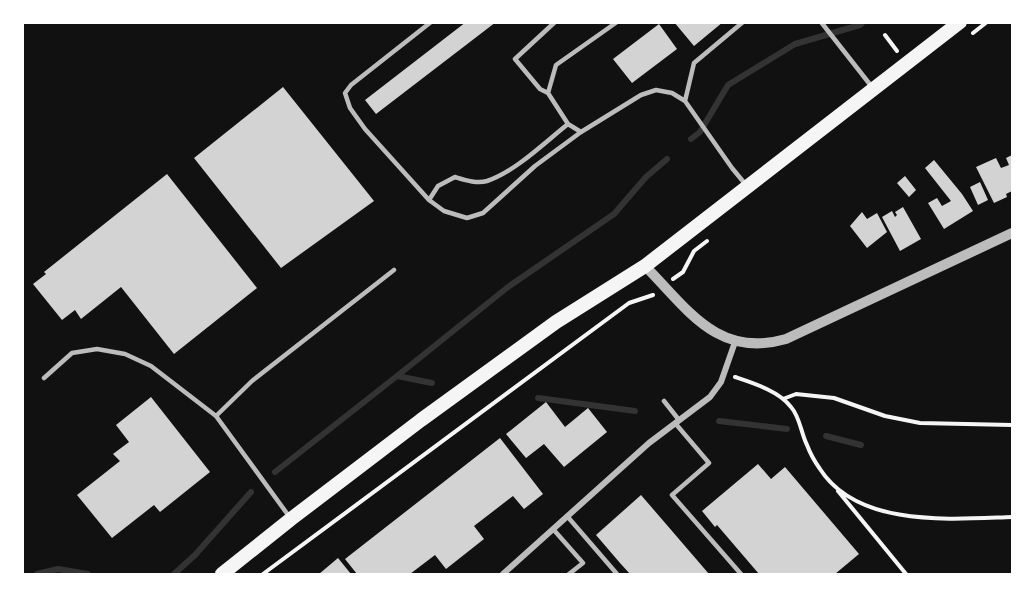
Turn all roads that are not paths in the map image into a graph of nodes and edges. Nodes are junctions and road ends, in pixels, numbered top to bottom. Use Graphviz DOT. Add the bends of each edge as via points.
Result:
graph roads {
  1 [pos="430,22"];
  2 [pos="555,22"];
  3 [pos="617,22"];
  4 [pos="743,22"];
  5 [pos="821,22"];
  6 [pos="960,22"];
  7 [pos="873,89"];
  8 [pos="548,93"];
  9 [pos="685,101"];
  10 [pos="568,124"];
  11 [pos="581,132"];
  12 [pos="748,187"];
  13 [pos="429,200"];
  14 [pos="1012,233"];
  15 [pos="645,266"];
  16 [pos="394,270"];
  17 [pos="735,342"];
  18 [pos="44,378"];
  19 [pos="664,401"];
  20 [pos="216,416"];
  21 [pos="677,422"];
  22 [pos="567,516"];
  23 [pos="291,519"];
  24 [pos="552,529"];
  25 [pos="222,574"];
  26 [pos="503,574"];
  27 [pos="569,574"];
  28 [pos="617,574"];
  29 [pos="741,574"];
  1 -- 13 [label="lane" via="345,93 365,129"];
  2 -- 8 [label="lane" via="515,59"];
  3 -- 8 [label="lane" via="556,65"];
  4 -- 9 [label="lane" via="694,63"];
  5 -- 7 [label="lane"];
  6 -- 7 [label="highway"];
  7 -- 12 [label="highway"];
  8 -- 10 [label="lane"];
  9 -- 11 [label="lane" via="656,90"];
  9 -- 12 [label="lane"];
  10 -- 11 [label="lane"];
  10 -- 13 [label="lane" via="519,163 486,182 455,177 438,186"];
  11 -- 13 [label="lane" via="535,166 483,213 467,218 444,211"];
  12 -- 15 [label="highway"];
  14 -- 17 [label="street" via="786,339 770,344"];
  15 -- 17 [label="street" via="702,325"];
  15 -- 23 [label="highway" via="556,322"];
  16 -- 20 [label="lane" via="252,381"];
  17 -- 21 [label="street" via="717,390"];
  18 -- 20 [label="lane" via="72,353 97,349 125,354 151,366"];
  19 -- 21 [label="lane"];
  20 -- 23 [label="lane"];
  21 -- 22 [label="street"];
  21 -- 29 [label="lane" via="709,463 672,495"];
  22 -- 24 [label="street"];
  22 -- 28 [label="lane"];
  23 -- 25 [label="highway"];
  24 -- 26 [label="street"];
  24 -- 27 [label="lane" via="583,563"];
}
